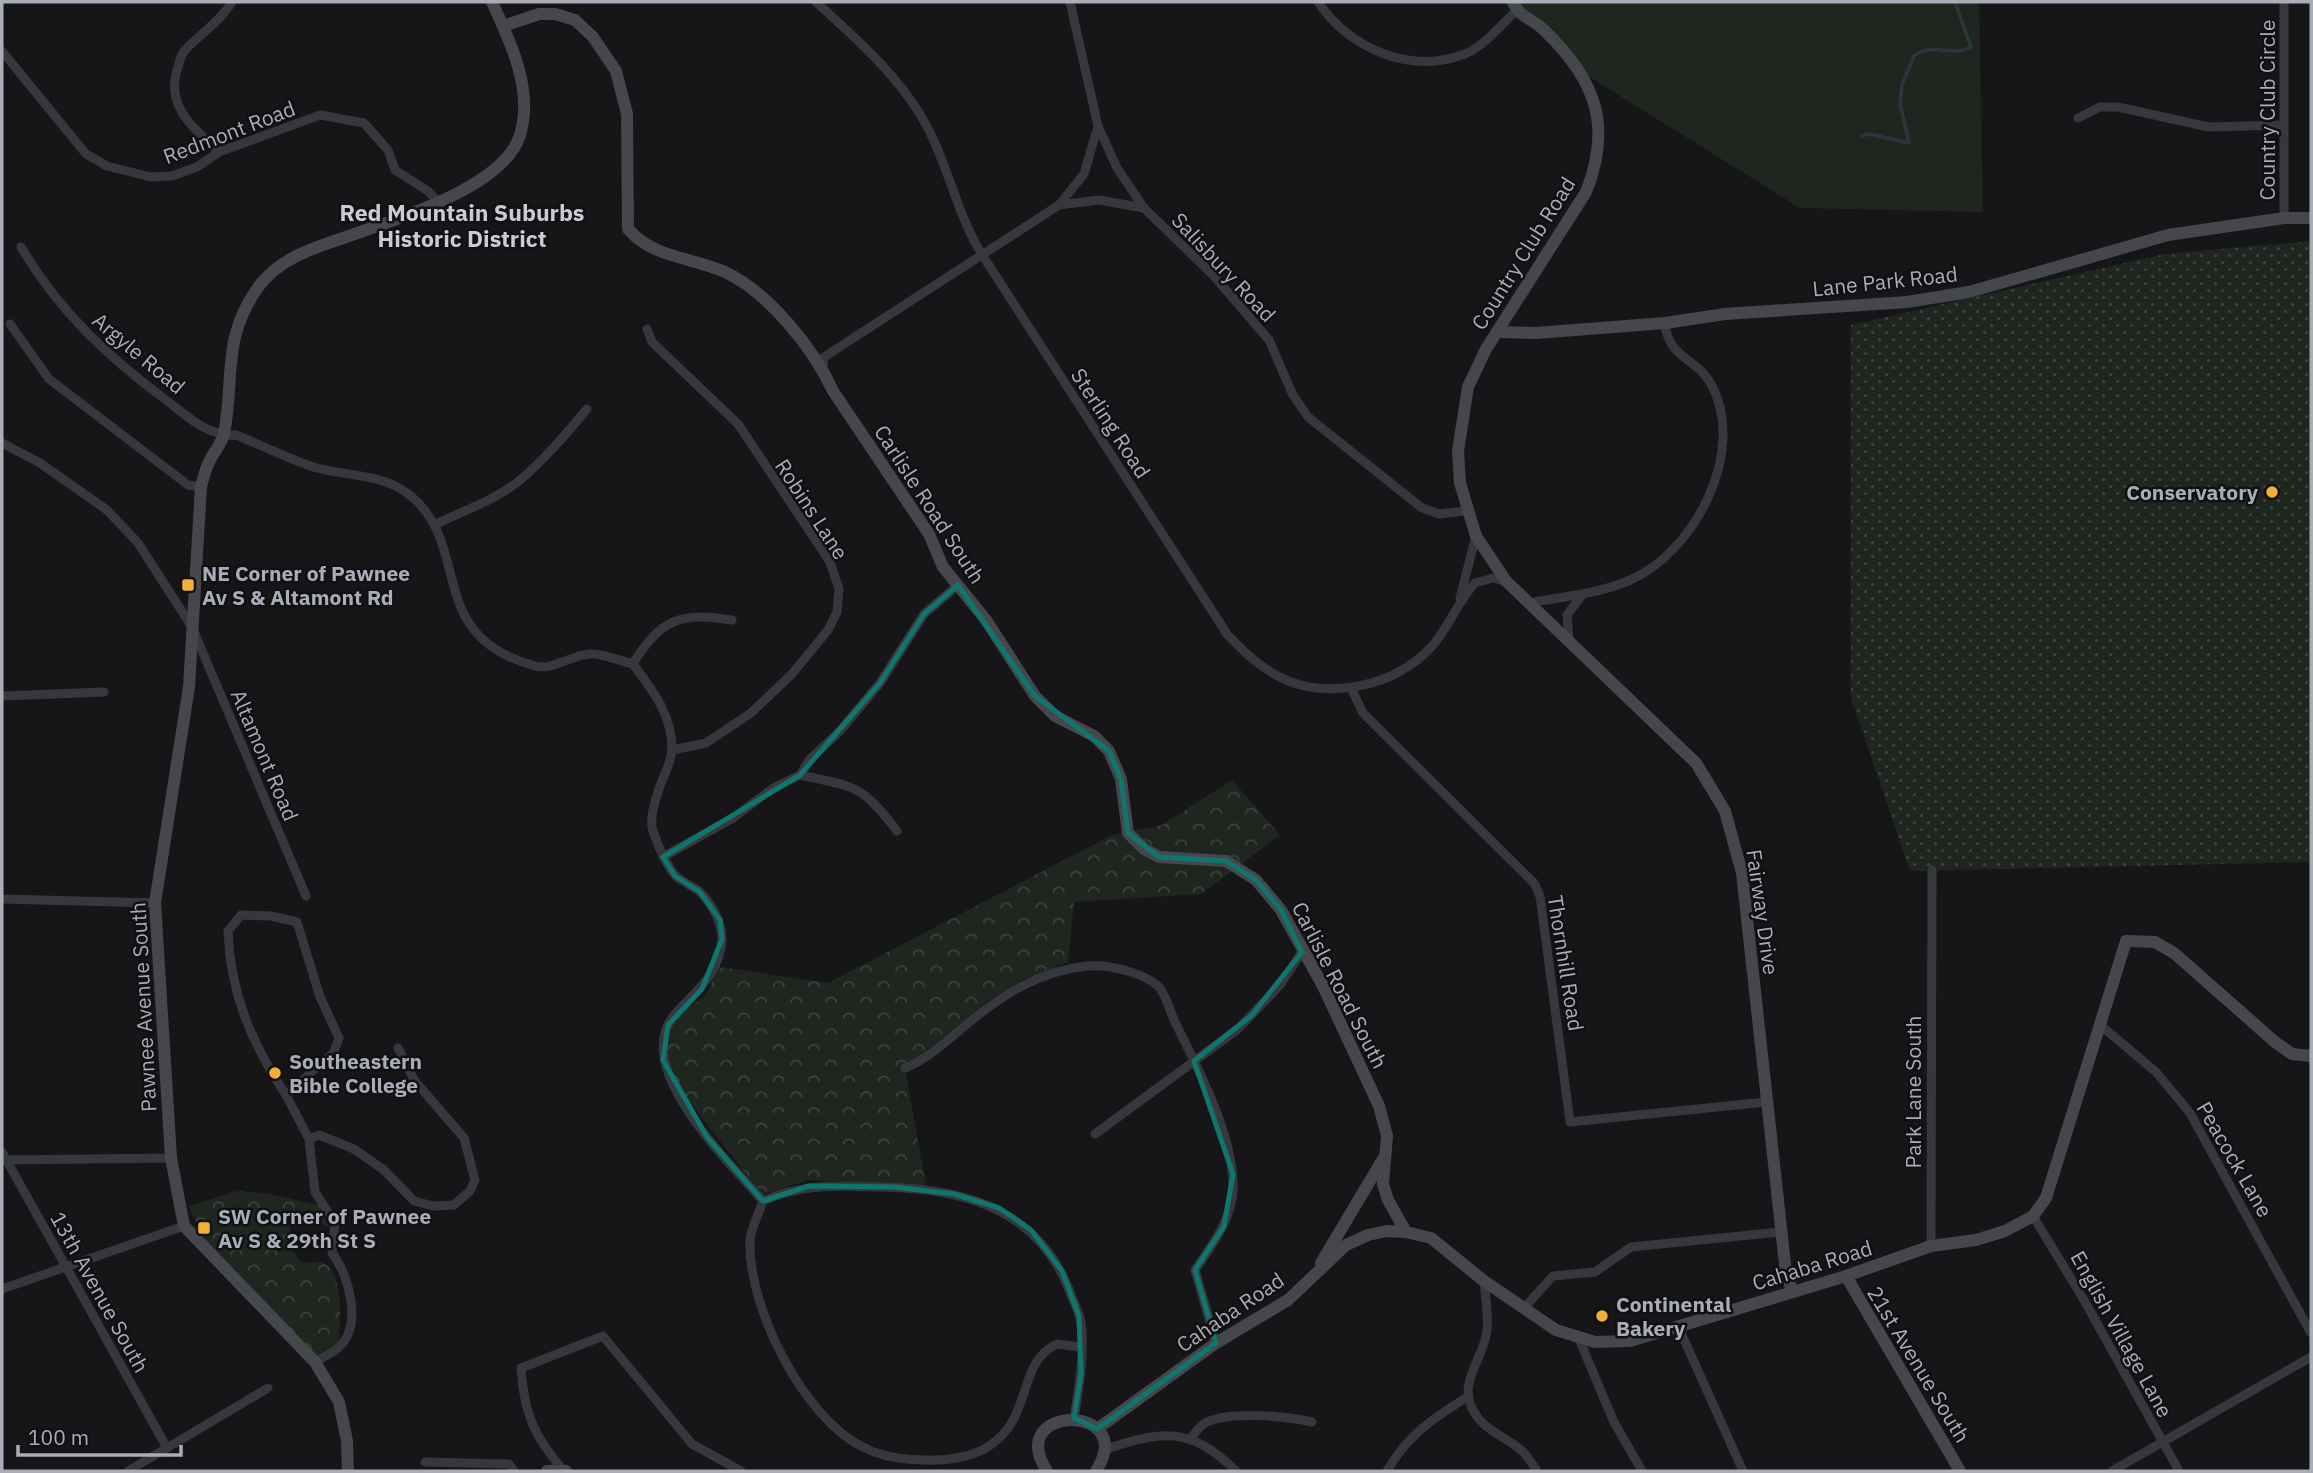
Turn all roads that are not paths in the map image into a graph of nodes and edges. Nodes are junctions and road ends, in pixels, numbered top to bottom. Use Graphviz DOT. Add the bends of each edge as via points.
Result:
graph roads {
  1 [pos="232,2"];
  2 [pos="492,2"];
  3 [pos="816,2"];
  4 [pos="1070,2"];
  5 [pos="1318,2"];
  6 [pos="2284,2"];
  7 [pos="1515,7"];
  8 [pos="503,26"];
  9 [pos="2,51"];
  10 [pos="2078,118"];
  11 [pos="2283,125"];
  12 [pos="1098,126"];
  13 [pos="219,152"];
  14 [pos="440,204"];
  15 [pos="1059,205"];
  16 [pos="1144,208"];
  17 [pos="2284,218"];
  18 [pos="2311,218"];
  19 [pos="21,247"];
  20 [pos="981,253"];
  21 [pos="1665,323"];
  22 [pos="10,324"];
  23 [pos="647,329"];
  24 [pos="1497,332"];
  25 [pos="822,367"];
  26 [pos="587,408"];
  27 [pos="224,436"];
  28 [pos="2,443"];
  29 [pos="201,487"];
  30 [pos="1466,511"];
  31 [pos="436,524"];
  32 [pos="1476,536"];
  33 [pos="1506,581"];
  34 [pos="958,585"];
  35 [pos="1582,594"];
  36 [pos="1529,603"];
  37 [pos="1456,610"];
  38 [pos="732,620"];
  39 [pos="192,627"];
  40 [pos="1569,640"];
  41 [pos="633,664"];
  42 [pos="1351,688"];
  43 [pos="104,692"];
  44 [pos="2,696"];
  45 [pos="672,750"];
  46 [pos="800,775"];
  47 [pos="897,831"];
  48 [pos="663,857"];
  49 [pos="1932,870"];
  50 [pos="306,896"];
  51 [pos="2,899"];
  52 [pos="155,904"];
  53 [pos="1302,952"];
  54 [pos="2099,1024"];
  55 [pos="398,1048"];
  56 [pos="2311,1056"];
  57 [pos="1194,1061"];
  58 [pos="905,1068"];
  59 [pos="286,1095"];
  60 [pos="1766,1102"];
  61 [pos="1095,1134"];
  62 [pos="314,1137"];
  63 [pos="3,1158"];
  64 [pos="171,1158"];
  65 [pos="1383,1158"];
  66 [pos="764,1201"];
  67 [pos="2033,1216"];
  68 [pos="184,1226"];
  69 [pos="1406,1231"];
  70 [pos="1781,1232"];
  71 [pos="1931,1246"];
  72 [pos="65,1265"];
  73 [pos="1846,1276"];
  74 [pos="1311,1279"];
  75 [pos="1484,1281"];
  76 [pos="2,1289"];
  77 [pos="1792,1290"];
  78 [pos="1524,1308"];
  79 [pos="1678,1326"];
  80 [pos="2311,1333"];
  81 [pos="1579,1339"];
  82 [pos="1216,1343"];
  83 [pos="1080,1347"];
  84 [pos="2311,1357"];
  85 [pos="315,1362"];
  86 [pos="268,1388"];
  87 [pos="1469,1396"];
  88 [pos="1074,1418"];
  89 [pos="1312,1422"];
  90 [pos="1097,1429"];
  91 [pos="1191,1438"];
  92 [pos="2163,1442"];
  93 [pos="167,1448"];
  94 [pos="1104,1450"];
  95 [pos="425,1462"];
  96 [pos="944,1466"];
  97 [pos="128,1471"];
  98 [pos="348,1471"];
  99 [pos="514,1471"];
  100 [pos="547,1471"];
  101 [pos="565,1471"];
  102 [pos="741,1471"];
  103 [pos="1047,1471"];
  104 [pos="1096,1471"];
  105 [pos="1237,1471"];
  106 [pos="1387,1471"];
  107 [pos="1537,1471"];
  108 [pos="1642,1471"];
  109 [pos="1743,1471"];
  110 [pos="1960,1471"];
  111 [pos="2112,1471"];
  112 [pos="2179,1471"];
  1 -- 13 [label="street" via="183,51 174,78 174,96 182,117"];
  2 -- 8 [label="street"];
  3 -- 20 [label="street, Sterling Road" via="886,68 920,116 965,226"];
  4 -- 12 [label="street, Salisbury Road"];
  5 -- 7 [label="street" via="1349,35 1381,54 1438,62 1470,52"];
  6 -- 11 [label="street, Country Club Circle"];
  7 -- 24 [label="street, Country Club Road" via="1544,29 1584,78 1598,112 1601,144 1586,192"];
  8 -- 14 [label="street" via="521,76 520,135 502,163"];
  8 -- 25 [label="street, Carlisle Road South" via="539,14 555,14 575,20 593,37 616,71 626,114 628,229 653,249 726,272 766,300"];
  9 -- 13 [label="street, Redmont Road" via="86,154 107,166 151,177 172,176"];
  10 -- 11 [label="street" via="2100,107 2118,107 2209,127"];
  11 -- 17 [label="street, Country Club Circle"];
  12 -- 15 [label="street" via="1084,174"];
  12 -- 16 [label="street, Salisbury Road" via="1117,168"];
  13 -- 14 [label="street, Redmont Road" via="320,115 350,119 373,131 388,150 395,170"];
  14 -- 27 [label="street" via="297,254 261,284 239,320 231,352"];
  15 -- 16 [label="street" via="1099,200"];
  15 -- 20 [label="street"];
  16 -- 30 [label="street, Salisbury Road" via="1213,275 1269,340 1293,396 1308,417 1422,508 1439,514"];
  17 -- 18 [label="street, Lane Park Road"];
  17 -- 21 [label="street, Lane Park Road" via="2168,235 1969,292 1907,302 1726,314"];
  19 -- 27 [label="street, Argyle Road" via="74,320 115,362 202,428"];
  20 -- 25 [label="street" via="824,356"];
  20 -- 42 [label="street, Sterling Road" via="1227,634 1251,659 1279,677 1313,687"];
  21 -- 24 [label="street, Lane Park Road"];
  21 -- 35 [label="street" via="1672,349 1711,383 1719,406 1720,463 1711,494 1671,552 1651,569"];
  22 -- 29 [label="street" via="49,379 188,485"];
  23 -- 45 [label="street, Robins Lane" via="652,342 738,424 830,562 839,589 837,612 828,630 792,674 751,713 706,743"];
  24 -- 30 [label="street, Country Club Road" via="1468,387 1461,417 1458,451"];
  25 -- 34 [label="street, Carlisle Road South"];
  26 -- 31 [label="street" via="519,481"];
  27 -- 29 [label="street, Pawnee Avenue South" via="207,465"];
  27 -- 31 [label="street, Argyle Road" via="236,435 312,466 384,480 411,496"];
  28 -- 39 [label="street, Altamont Road" via="40,463 107,510 138,543"];
  29 -- 39 [label="street, Pawnee Avenue South"];
  30 -- 32 [label="street, Fairway Drive"];
  31 -- 41 [label="street" via="452,589 483,642 539,667 590,654"];
  32 -- 33 [label="street, Fairway Drive"];
  32 -- 37 [label="street, Sterling Road"];
  33 -- 36 [label="street, Fairway Drive"];
  33 -- 37 [label="street, Sterling Road" via="1493,578 1475,583"];
  34 -- 46 [label="street" via="924,614 880,683"];
  34 -- 53 [label="street, Carlisle Road South" via="1035,696 1055,716 1094,736 1109,751 1121,779 1128,834 1158,857 1226,861 1256,880 1281,910"];
  35 -- 36 [label="street"];
  35 -- 40 [label="street" via="1567,615"];
  36 -- 40 [label="street, Fairway Drive"];
  37 -- 42 [label="street, Sterling Road" via="1443,634 1422,656 1397,674"];
  38 -- 41 [label="street" via="705,615 661,627 646,641"];
  39 -- 50 [label="street, Altamont Road"];
  39 -- 52 [label="street, Pawnee Avenue South" via="189,687"];
  40 -- 60 [label="street, Fairway Drive" via="1696,763 1725,811 1742,873"];
  41 -- 45 [label="street" via="666,711"];
  42 -- 60 [label="street, Thornhill Road" via="1363,713 1534,883 1541,896 1570,1122"];
  43 -- 44 [label="street"];
  45 -- 48 [label="street" via="652,826"];
  46 -- 47 [label="street" via="852,786 873,799"];
  46 -- 48 [label="street"];
  48 -- 66 [label="street" via="676,876 700,892 720,920 722,939 719,956 702,989 668,1025 663,1060 707,1137"];
  49 -- 71 [label="street, Park Lane South"];
  51 -- 52 [label="street"];
  52 -- 64 [label="street, Pawnee Avenue South"];
  53 -- 57 [label="street" via="1252,1015"];
  53 -- 65 [label="street, Carlisle Road South" via="1324,986 1380,1106 1387,1136"];
  54 -- 56 [label="street" via="2126,941 2155,942 2174,953 2292,1054"];
  54 -- 67 [label="street" via="2046,1198"];
  54 -- 80 [label="street, Peacock Lane" via="2157,1072 2190,1113"];
  55 -- 62 [label="street" via="414,1080 464,1138 475,1180 470,1191 454,1205 414,1201 384,1170 354,1149"];
  57 -- 58 [label="street" via="1159,987 1130,971 1089,966 1034,978 1005,994 922,1061"];
  57 -- 61 [label="street"];
  57 -- 82 [label="street" via="1233,1174 1224,1226 1195,1270"];
  59 -- 59 [label="street" via="261,1058 229,963 228,931 241,915 297,922 320,997 339,1038 334,1052"];
  59 -- 62 [label="street"];
  60 -- 70 [label="street, Fairway Drive"];
  62 -- 85 [label="street" via="315,1192 335,1223 332,1253 351,1293 353,1315 341,1346"];
  63 -- 64 [label="street"];
  63 -- 72 [label="street, 13th Avenue South"];
  64 -- 68 [label="street, Pawnee Avenue South"];
  65 -- 69 [label="street, Carlisle Road South" via="1388,1200"];
  65 -- 74 [label="street"];
  66 -- 83 [label="street" via="809,1186 867,1186 954,1195 999,1208 1031,1230 1062,1271 1081,1323"];
  66 -- 96 [label="street" via="750,1238 751,1272 794,1380 818,1410 864,1448"];
  67 -- 71 [label="street, Cahaba Road" via="1976,1240"];
  67 -- 92 [label="street, English Village Lane"];
  68 -- 72 [label="street"];
  68 -- 85 [label="street"];
  69 -- 74 [label="street, Cahaba Road" via="1368,1235 1346,1245"];
  69 -- 75 [label="street, Cahaba Road" via="1431,1238"];
  70 -- 77 [label="street, Fairway Drive"];
  70 -- 78 [label="street" via="1632,1247 1595,1272 1553,1276"];
  71 -- 73 [label="street, Cahaba Road"];
  72 -- 76 [label="street"];
  72 -- 93 [label="street, 13th Avenue South"];
  73 -- 77 [label="street, Cahaba Road"];
  73 -- 110 [label="street, 21st Avenue South"];
  74 -- 82 [label="street, Cahaba Road" via="1288,1300"];
  75 -- 78 [label="street, Cahaba Road"];
  75 -- 87 [label="street" via="1488,1329 1483,1350 1472,1366"];
  77 -- 79 [label="street, Cahaba Road"];
  78 -- 81 [label="street, Cahaba Road"];
  79 -- 81 [label="street, Cahaba Road" via="1630,1341"];
  79 -- 109 [label="street"];
  81 -- 108 [label="street" via="1614,1422"];
  82 -- 90 [label="street, Cahaba Road"];
  83 -- 88 [label="street"];
  83 -- 96 [label="street" via="1057,1344 1046,1349 1035,1360 1010,1427 988,1447"];
  84 -- 92 [label="street"];
  85 -- 98 [label="street" via="339,1402"];
  86 -- 93 [label="street"];
  87 -- 106 [label="street" via="1426,1422"];
  87 -- 107 [label="street" via="1483,1423 1522,1451"];
  88 -- 90 [label="street"];
  88 -- 103 [label="street" via="1060,1419 1044,1433 1039,1453"];
  89 -- 91 [label="street" via="1286,1416 1233,1418 1206,1422"];
  90 -- 94 [label="street"];
  91 -- 94 [label="street" via="1147,1435"];
  91 -- 105 [label="street" via="1217,1452"];
  92 -- 111 [label="street"];
  92 -- 112 [label="street, English Village Lane"];
  93 -- 97 [label="street"];
  94 -- 104 [label="street"];
  95 -- 99 [label="street" via="509,1464"];
  100 -- 101 [label="street"];
  101 -- 102 [label="street" via="542,1446 533,1427 523,1400 521,1368 603,1336 692,1444"];
}
